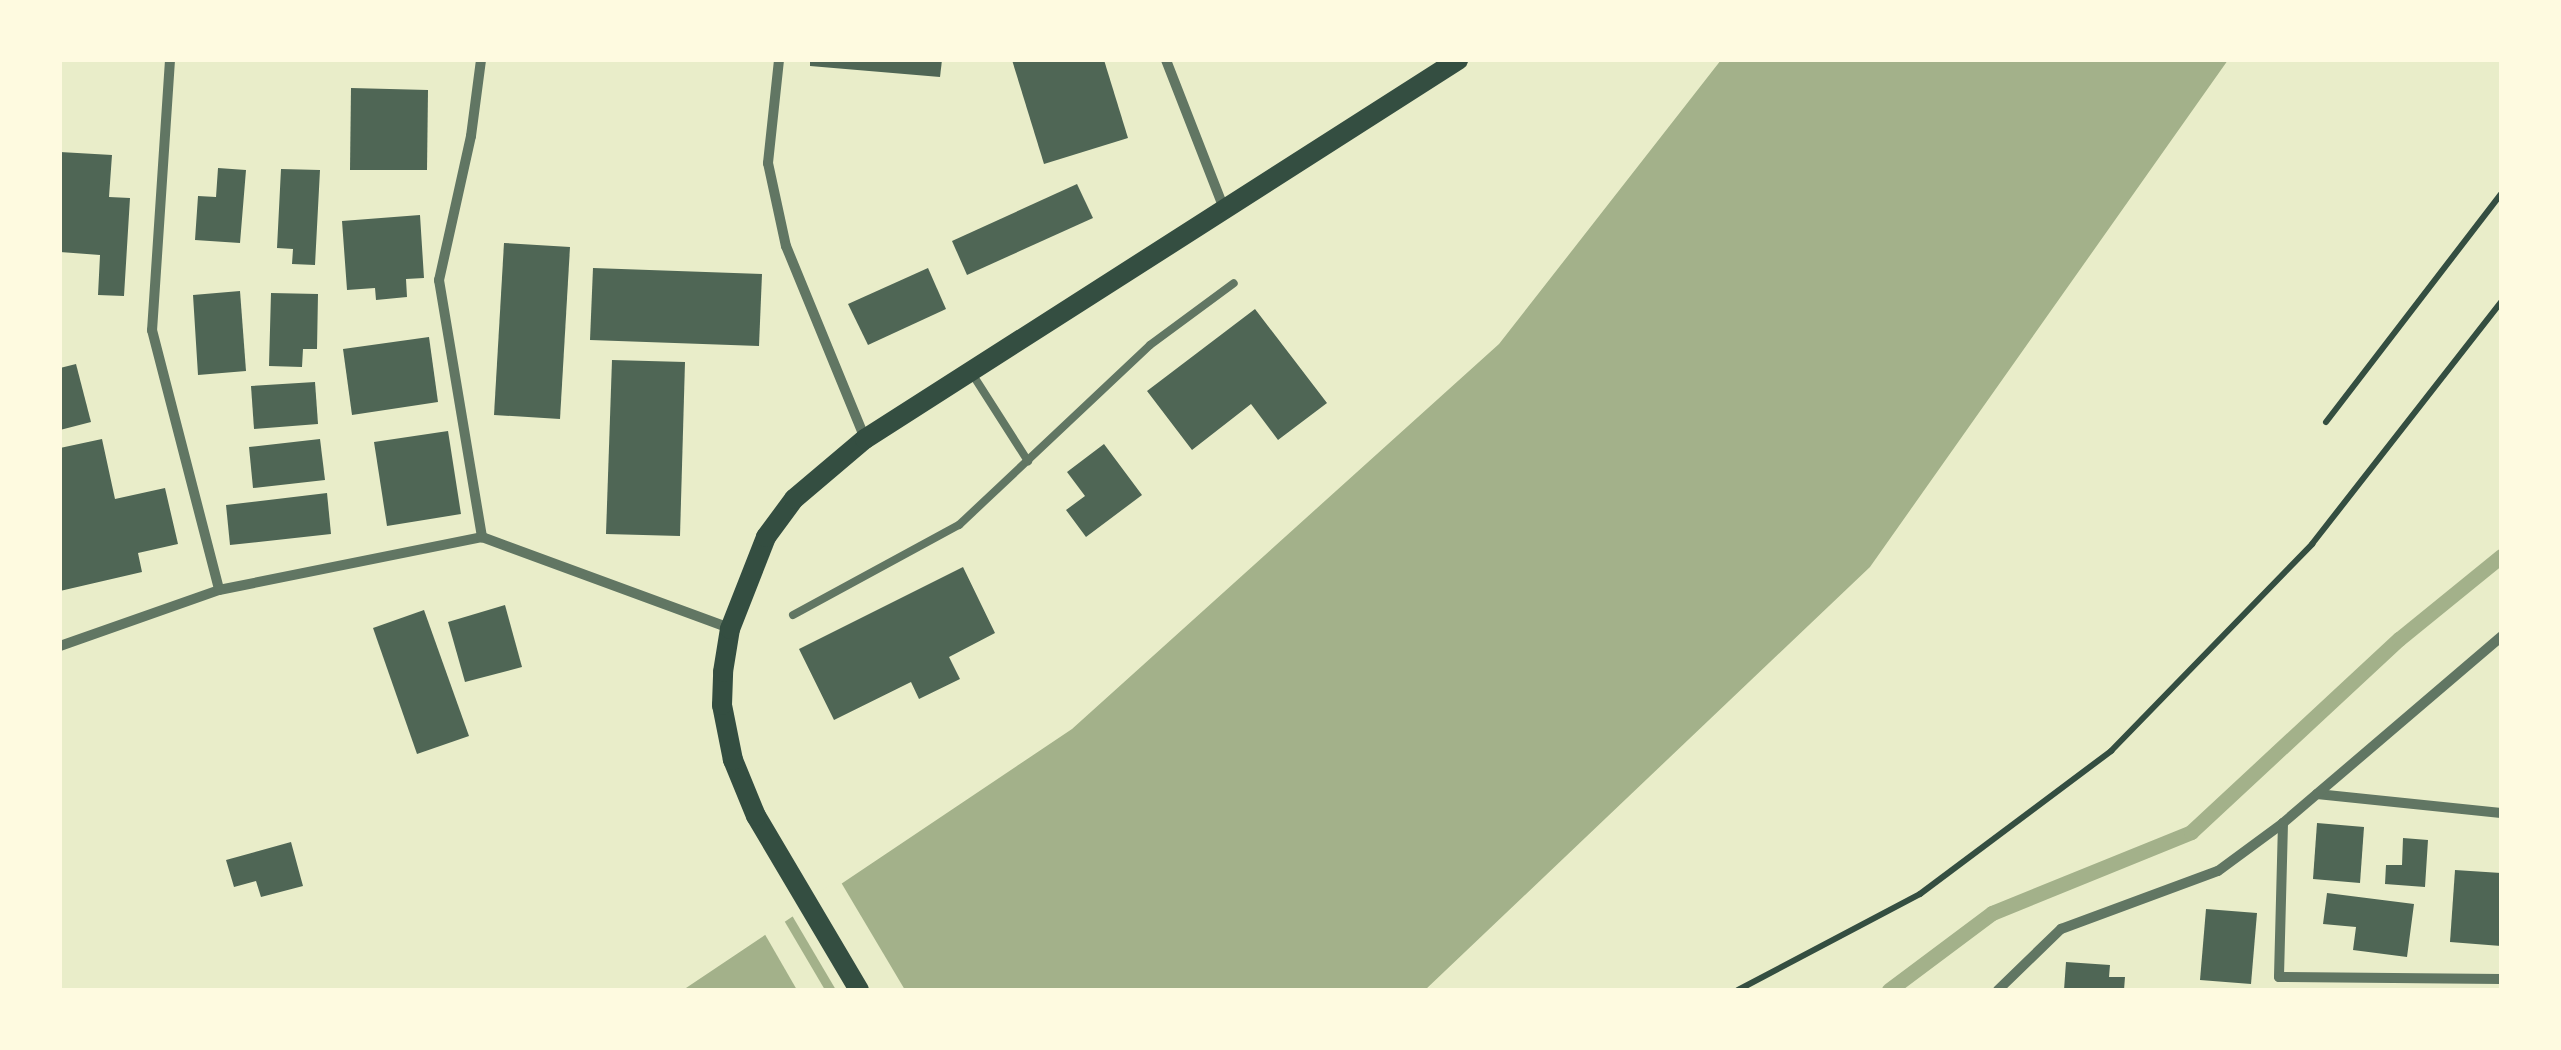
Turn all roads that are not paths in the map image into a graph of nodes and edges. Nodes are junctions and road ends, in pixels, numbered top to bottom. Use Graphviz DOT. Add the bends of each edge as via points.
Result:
graph roads {
  1 [pos="170,60"];
  2 [pos="481,60"];
  3 [pos="779,60"];
  4 [pos="1166,60"];
  5 [pos="1458,60"];
  6 [pos="1223,206"];
  7 [pos="1234,283"];
  8 [pos="970,372"];
  9 [pos="864,439"];
  10 [pos="1028,461"];
  11 [pos="482,537"];
  12 [pos="219,590"];
  13 [pos="793,615"];
  14 [pos="730,629"];
  15 [pos="2501,637"];
  16 [pos="60,646"];
  17 [pos="2317,794"];
  18 [pos="2501,813"];
  19 [pos="2283,823"];
  20 [pos="2501,978"];
  21 [pos="859,990"];
  22 [pos="1998,990"];
  1 -- 12 [label="street" via="152,330"];
  2 -- 11 [label="street" via="440,280"];
  3 -- 9 [label="street" via="768,163 783,229"];
  4 -- 6 [label="street"];
  5 -- 6 [label="main road"];
  6 -- 8 [label="main road"];
  7 -- 10 [label="lane" via="1150,345"];
  8 -- 9 [label="main road"];
  8 -- 10 [label="lane"];
  9 -- 14 [label="main road" via="794,498 766,537"];
  10 -- 13 [label="lane" via="959,525"];
  11 -- 12 [label="street"];
  11 -- 14 [label="street"];
  12 -- 16 [label="street"];
  14 -- 21 [label="main road" via="722,705 733,760 756,816"];
  15 -- 17 [label="street"];
  17 -- 18 [label="street"];
  17 -- 19 [label="street"];
  19 -- 20 [label="street" via="2279,978"];
  19 -- 22 [label="street" via="2218,871 2061,930"];
}
